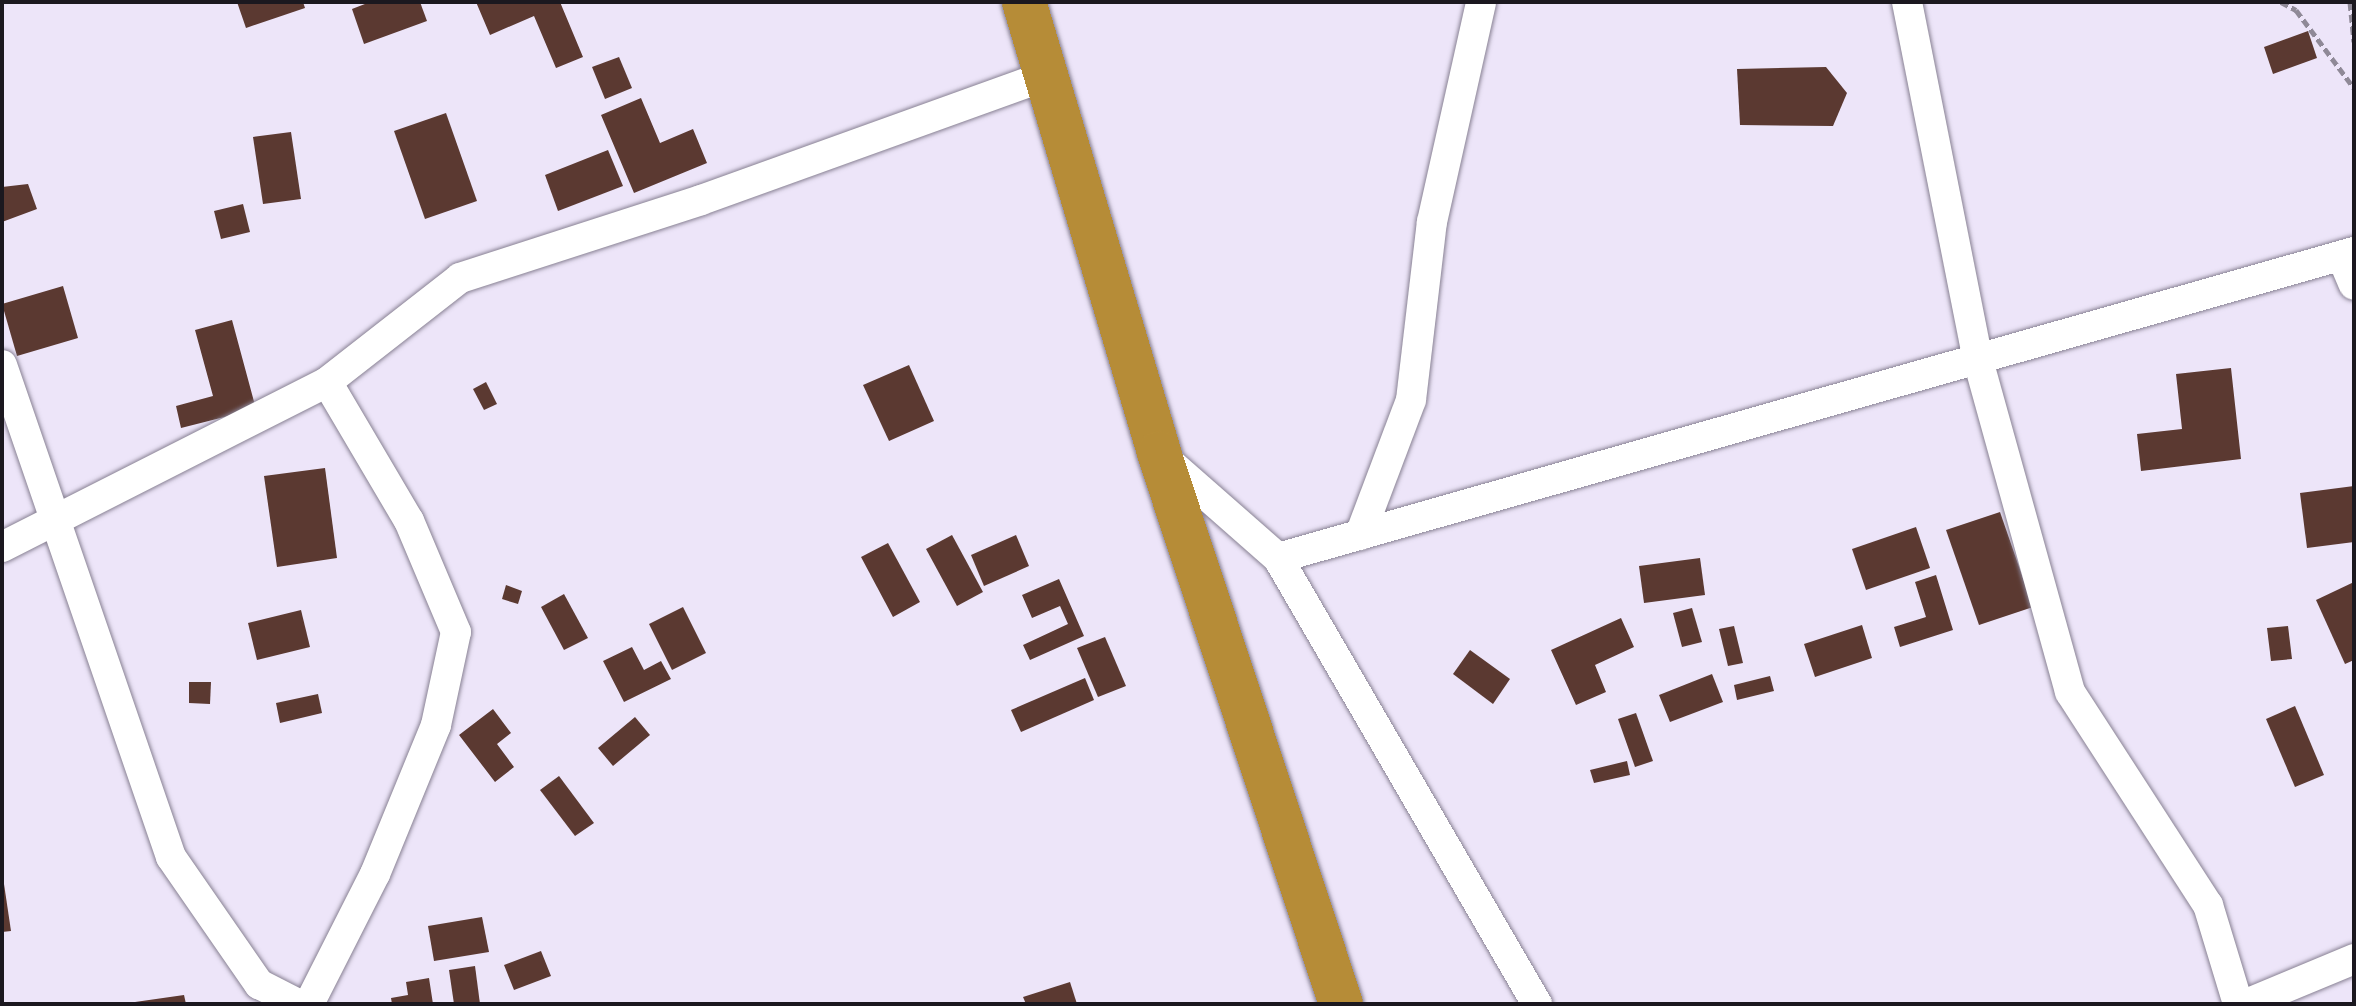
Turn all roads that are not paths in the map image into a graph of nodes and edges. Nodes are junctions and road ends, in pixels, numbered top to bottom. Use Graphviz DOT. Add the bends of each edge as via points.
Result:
graph roads {
  1 [pos="1024,2"];
  2 [pos="1481,2"];
  3 [pos="1907,2"];
  4 [pos="1046,76"];
  5 [pos="2348,254"];
  6 [pos="2354,285"];
  7 [pos="1978,360"];
  8 [pos="2,365"];
  9 [pos="327,382"];
  10 [pos="1159,453"];
  11 [pos="57,519"];
  12 [pos="1360,535"];
  13 [pos="2,547"];
  14 [pos="1278,558"];
  15 [pos="2354,959"];
  16 [pos="298,1004"];
  17 [pos="309,1004"];
  18 [pos="1341,1004"];
  19 [pos="1537,1004"];
  20 [pos="2238,1004"];
  21 [pos="2246,1004"];
  1 -- 4 [label="highway"];
  2 -- 12 [label="street" via="1432,222 1411,400"];
  3 -- 7 [label="street"];
  4 -- 9 [label="street" via="701,200 460,278"];
  4 -- 10 [label="highway"];
  5 -- 6 [label="street"];
  5 -- 7 [label="street"];
  7 -- 12 [label="street"];
  7 -- 20 [label="street" via="2070,692 2208,905"];
  8 -- 11 [label="street"];
  9 -- 11 [label="street"];
  9 -- 17 [label="street" via="409,521 456,632 436,725 375,874"];
  10 -- 14 [label="street"];
  10 -- 18 [label="highway"];
  11 -- 13 [label="street"];
  11 -- 16 [label="street" via="171,857 259,984"];
  12 -- 14 [label="street"];
  14 -- 19 [label="street"];
  15 -- 21 [label="street"];
}
